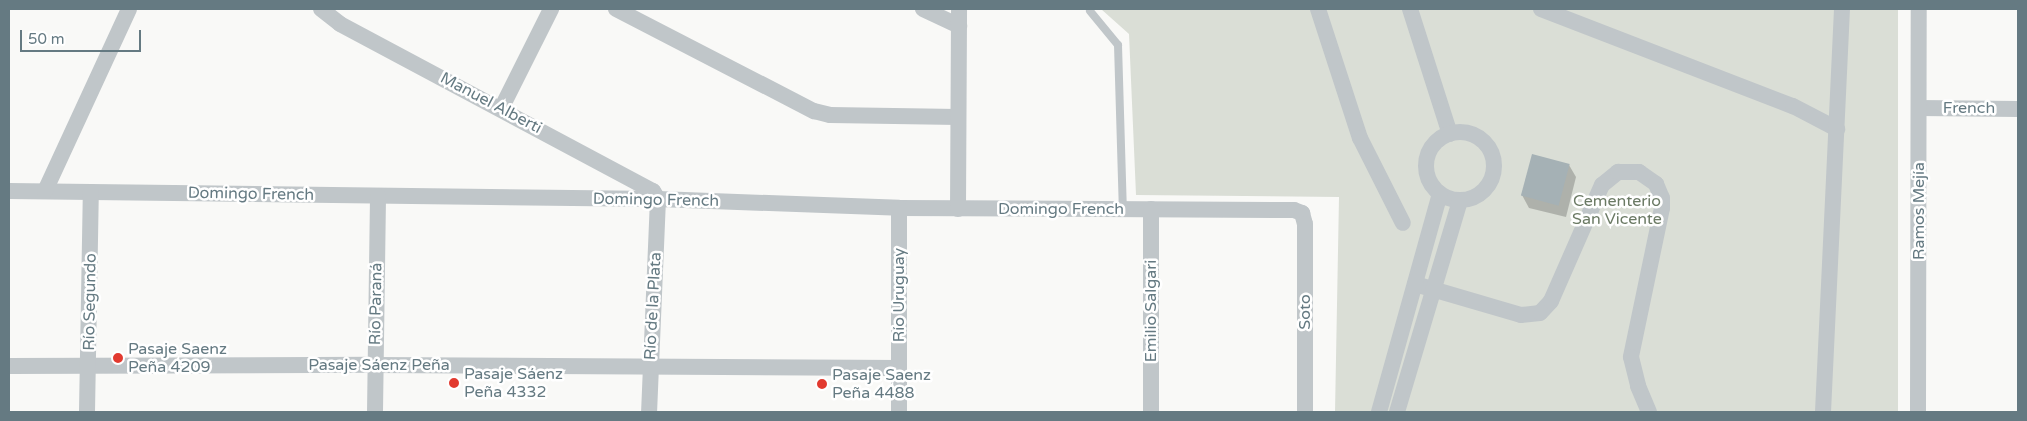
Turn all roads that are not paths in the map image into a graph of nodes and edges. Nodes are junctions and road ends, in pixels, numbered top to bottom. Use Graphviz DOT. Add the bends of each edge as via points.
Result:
graph roads {
  1 [pos="129,9"];
  2 [pos="321,9"];
  3 [pos="551,9"];
  4 [pos="616,9"];
  5 [pos="923,9"];
  6 [pos="959,9"];
  7 [pos="1318,9"];
  8 [pos="1410,9"];
  9 [pos="1541,9"];
  10 [pos="1842,9"];
  11 [pos="1919,9"];
  12 [pos="1090,11"];
  13 [pos="959,26"];
  14 [pos="501,108"];
  15 [pos="1919,108"];
  16 [pos="2018,109"];
  17 [pos="958,117"];
  18 [pos="1837,129"];
  19 [pos="1450,134"];
  20 [pos="9,191"];
  21 [pos="45,191"];
  22 [pos="91,192"];
  23 [pos="1440,193"];
  24 [pos="378,196"];
  25 [pos="658,199"];
  26 [pos="1460,200"];
  27 [pos="899,208"];
  28 [pos="958,209"];
  29 [pos="1123,210"];
  30 [pos="1151,210"];
  31 [pos="1302,213"];
  32 [pos="1403,223"];
  33 [pos="1415,284"];
  34 [pos="1434,290"];
  35 [pos="375,365"];
  36 [pos="9,366"];
  37 [pos="89,366"];
  38 [pos="651,366"];
  39 [pos="899,368"];
  40 [pos="87,412"];
  41 [pos="375,412"];
  42 [pos="649,412"];
  43 [pos="899,412"];
  44 [pos="1151,412"];
  45 [pos="1305,412"];
  46 [pos="1379,412"];
  47 [pos="1397,412"];
  48 [pos="1649,412"];
  49 [pos="1823,412"];
  50 [pos="1918,412"];
  1 -- 21 [label="street"];
  2 -- 14 [label="street, Manuel Alberti" via="340,24"];
  3 -- 14 [label="street"];
  4 -- 17 [label="street" via="814,112"];
  5 -- 13 [label="street"];
  6 -- 13 [label="street"];
  7 -- 32 [label="street" via="1360,138"];
  8 -- 19 [label="street"];
  9 -- 18 [label="street" via="1793,106"];
  10 -- 18 [label="street"];
  11 -- 15 [label="street, Ramos Mejía"];
  12 -- 29 [label="lane" via="1118,45"];
  13 -- 17 [label="street"];
  14 -- 25 [label="street, Manuel Alberti" via="653,191"];
  15 -- 16 [label="street, French"];
  15 -- 50 [label="street, Ramos Mejía"];
  17 -- 28 [label="street"];
  18 -- 49 [label="street"];
  19 -- 23 [label="street" via="1433,146 1426,166 1428,176"];
  19 -- 26 [label="street" via="1473,134 1483,140 1494,161 1490,184 1482,193"];
  20 -- 21 [label="street, Domingo French"];
  21 -- 22 [label="street, Domingo French"];
  22 -- 24 [label="street, Domingo French"];
  22 -- 37 [label="street, Río Segundo"];
  23 -- 26 [label="street"];
  23 -- 33 [label="street"];
  24 -- 25 [label="street, Domingo French"];
  24 -- 35 [label="street, Río Paraná"];
  25 -- 27 [label="street, Domingo French"];
  25 -- 38 [label="street, Río de la Plata"];
  26 -- 34 [label="street"];
  27 -- 28 [label="street, Domingo French"];
  27 -- 39 [label="street, Río Uruguay"];
  28 -- 29 [label="street, Domingo French"];
  29 -- 30 [label="street, Domingo French"];
  30 -- 31 [label="street, Domingo French" via="1294,210"];
  30 -- 44 [label="street, Emilio Salgari"];
  31 -- 45 [label="street, Soto" via="1305,224"];
  33 -- 34 [label="street"];
  33 -- 46 [label="street"];
  34 -- 47 [label="street"];
  34 -- 48 [label="street" via="1521,315 1540,313 1551,301 1602,185 1613,175 1625,171 1646,175 1660,192 1662,208 1631,357"];
  35 -- 37 [label="street, Pasaje Sáenz Peña"];
  35 -- 38 [label="street, Pasaje Sáenz Peña"];
  35 -- 41 [label="street, Río Paraná"];
  36 -- 37 [label="street, Pasaje Sáenz Peña"];
  37 -- 40 [label="street, Río Segundo"];
  38 -- 39 [label="street, Pasaje Sáenz Peña"];
  38 -- 42 [label="street, Río de la Plata"];
  39 -- 43 [label="street, Río Uruguay"];
}
